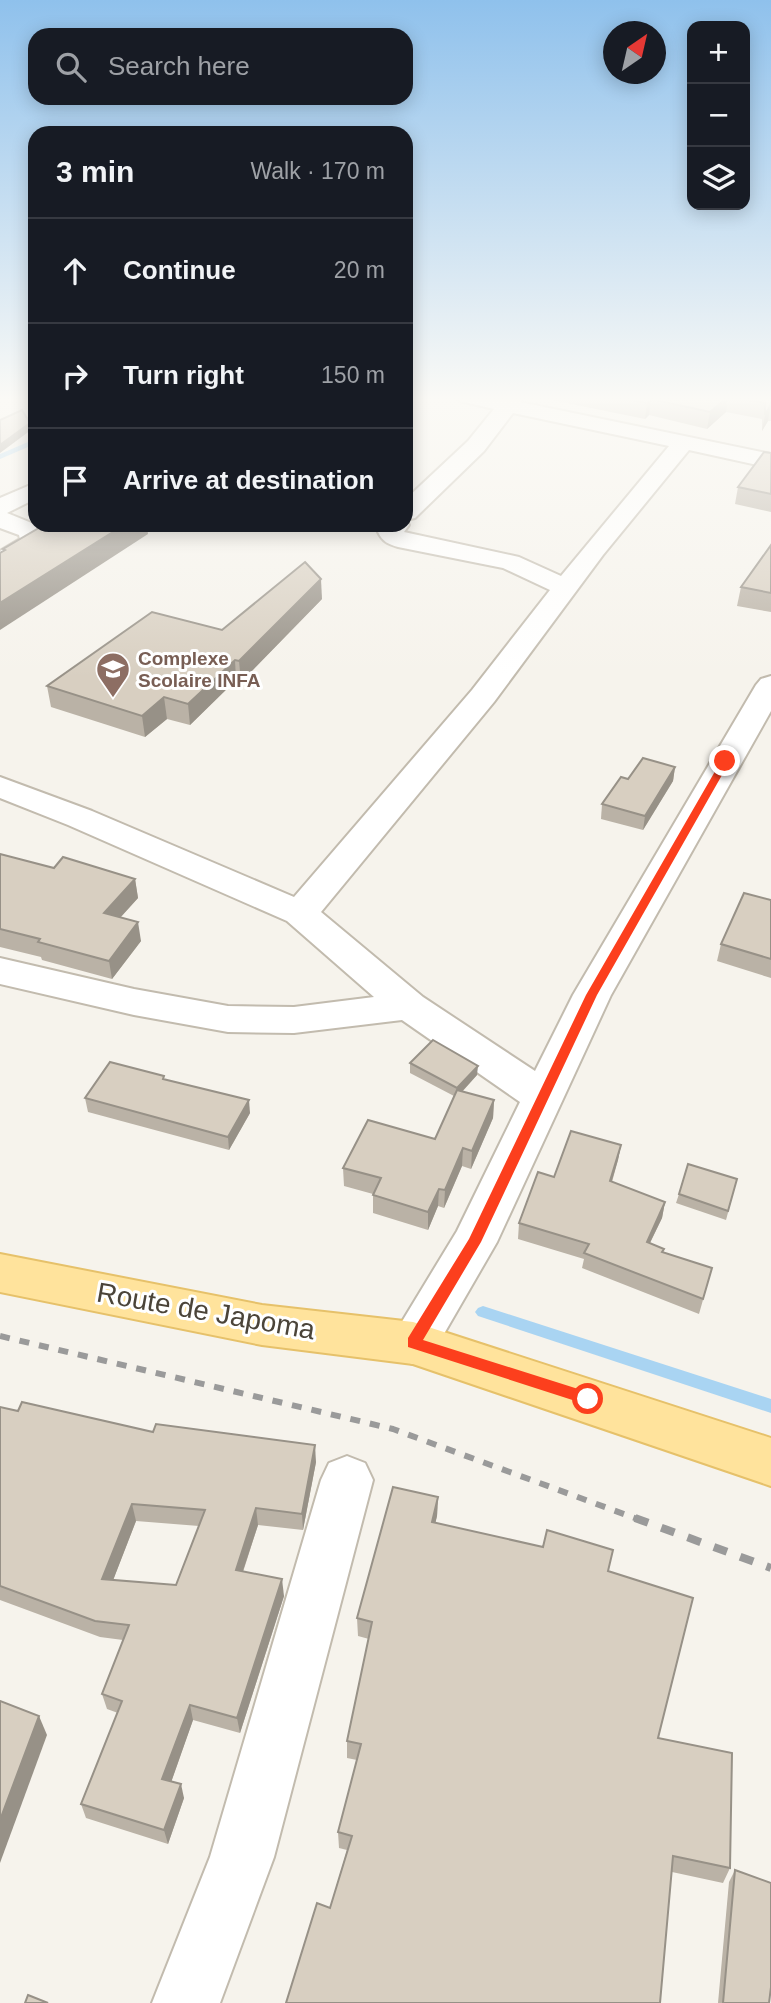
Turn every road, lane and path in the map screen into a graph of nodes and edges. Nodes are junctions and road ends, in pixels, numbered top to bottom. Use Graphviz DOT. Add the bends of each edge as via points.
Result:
graph roads {
  1 [pos="431,490"];
  2 [pos="645,490"];
  3 [pos="28,494"];
  4 [pos="413,507"];
  5 [pos="0,508"];
  6 [pos="0,519"];
  7 [pos="28,530"];
  8 [pos="30,532"];
  9 [pos="391,532"];
  10 [pos="0,560"];
  11 [pos="566,588"];
  12 [pos="771,685"];
  13 [pos="0,787"];
  14 [pos="300,912"];
  15 [pos="0,971"];
  16 [pos="409,1006"];
  17 [pos="543,1097"];
  18 [pos="0,1273"];
  19 [pos="413,1343"];
  20 [pos="771,1462"];
  21 [pos="347,1480"];
  22 [pos="186,2003"];
  1 -- 4 [label="street"];
  2 -- 11 [label="street"];
  3 -- 5 [label="street"];
  6 -- 7 [label="street"];
  8 -- 10 [label="street" via="33,540 23,550"];
  9 -- 11 [label="street" via="407,542 510,562"];
  11 -- 14 [label="street" via="483,696"];
  12 -- 17 [label="street" via="592,995"];
  13 -- 14 [label="street"];
  14 -- 16 [label="street"];
  15 -- 16 [label="street" via="228,1019 294,1020"];
  16 -- 17 [label="street"];
  17 -- 19 [label="street" via="474,1242"];
  18 -- 19 [label="main road, Route de Japoma" via="262,1325"];
  19 -- 20 [label="main road, Route de Japoma"];
  21 -- 22 [label="street" via="242,1857"];
}
